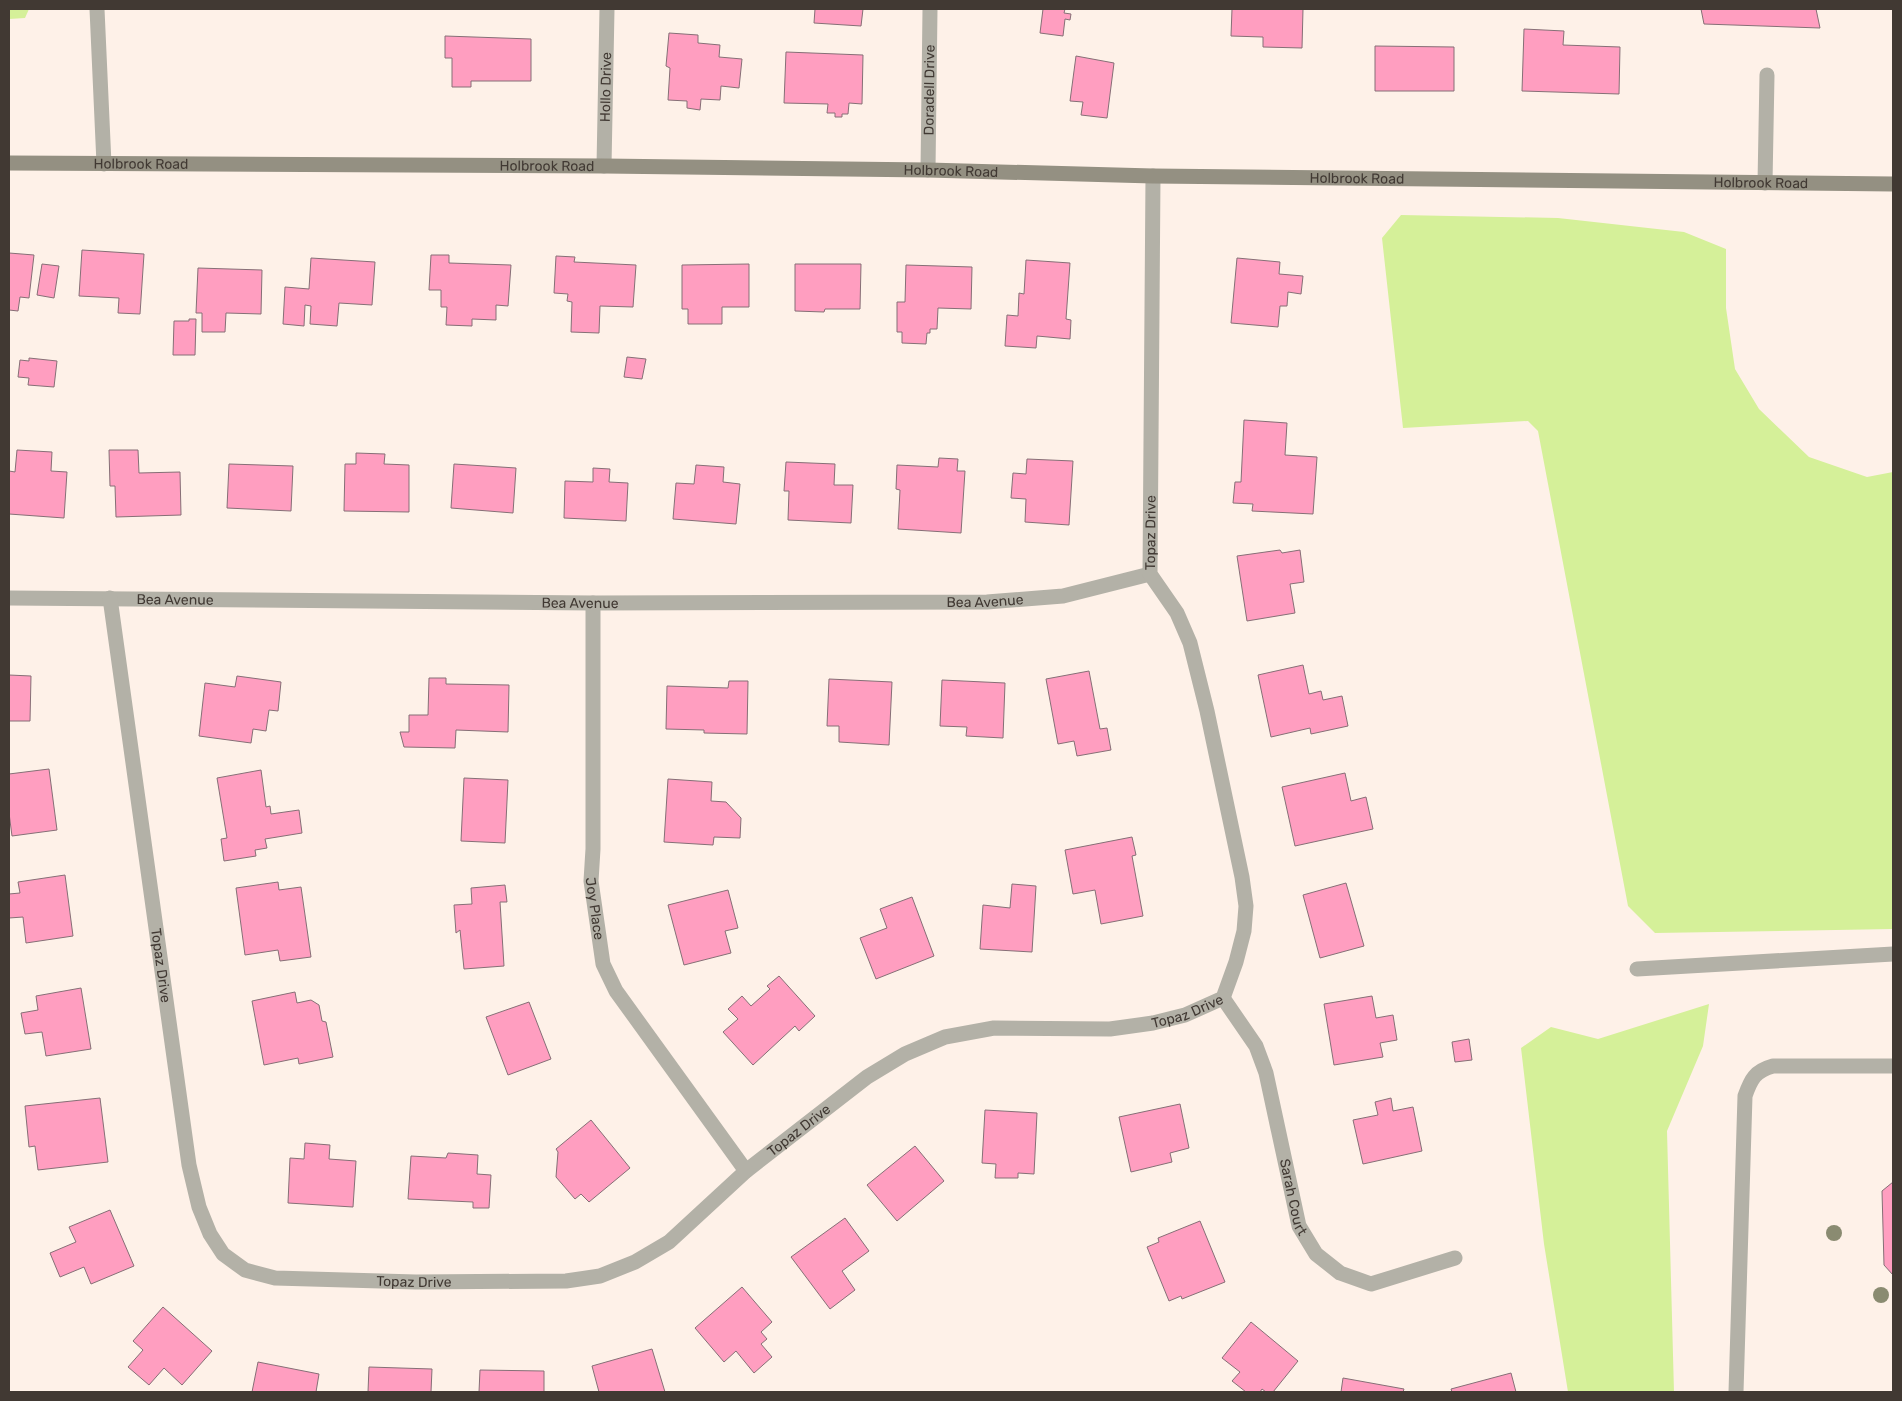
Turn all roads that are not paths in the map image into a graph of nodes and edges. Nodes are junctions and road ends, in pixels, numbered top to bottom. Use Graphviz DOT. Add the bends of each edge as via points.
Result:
graph roads {
  1 [pos="97,9"];
  2 [pos="607,9"];
  3 [pos="930,9"];
  4 [pos="1767,75"];
  5 [pos="9,163"];
  6 [pos="104,164"];
  7 [pos="604,166"];
  8 [pos="928,170"];
  9 [pos="1154,176"];
  10 [pos="1765,183"];
  11 [pos="1893,184"];
  12 [pos="1150,574"];
  13 [pos="9,598"];
  14 [pos="110,598"];
  15 [pos="593,603"];
  16 [pos="1893,954"];
  17 [pos="1637,969"];
  18 [pos="1223,998"];
  19 [pos="1893,1066"];
  20 [pos="746,1171"];
  21 [pos="1455,1258"];
  22 [pos="1736,1392"];
  1 -- 6 [label="street"];
  2 -- 7 [label="street, Hollo Drive"];
  3 -- 8 [label="street, Doradell Drive"];
  4 -- 10 [label="street"];
  5 -- 6 [label="street, Holbrook Road"];
  6 -- 7 [label="street, Holbrook Road"];
  7 -- 8 [label="street, Holbrook Road"];
  8 -- 9 [label="street, Holbrook Road"];
  9 -- 10 [label="street, Holbrook Road"];
  9 -- 12 [label="street, Topaz Drive"];
  10 -- 11 [label="street, Holbrook Road"];
  12 -- 15 [label="street, Bea Avenue" via="1063,596 988,602"];
  12 -- 18 [label="street, Topaz Drive" via="1177,612 1190,643 1242,877 1246,906 1244,931"];
  13 -- 14 [label="street, Bea Avenue"];
  14 -- 15 [label="street, Bea Avenue"];
  14 -- 20 [label="street, Topaz Drive" via="190,1164 199,1207 223,1254 245,1270 275,1278 416,1282 566,1281 600,1276 635,1262 669,1242"];
  15 -- 20 [label="street, Joy Place" via="592,881 603,964 616,991"];
  16 -- 17 [label="street"];
  18 -- 20 [label="street, Topaz Drive" via="1185,1015 1153,1023 1110,1029 994,1028 945,1038 905,1054 867,1077"];
  18 -- 21 [label="street, Sarah Court" via="1256,1046 1266,1074 1299,1226 1316,1254 1340,1273 1371,1284"];
  19 -- 22 [label="street" via="1773,1066 1762,1069 1750,1080 1745,1096"];
}
